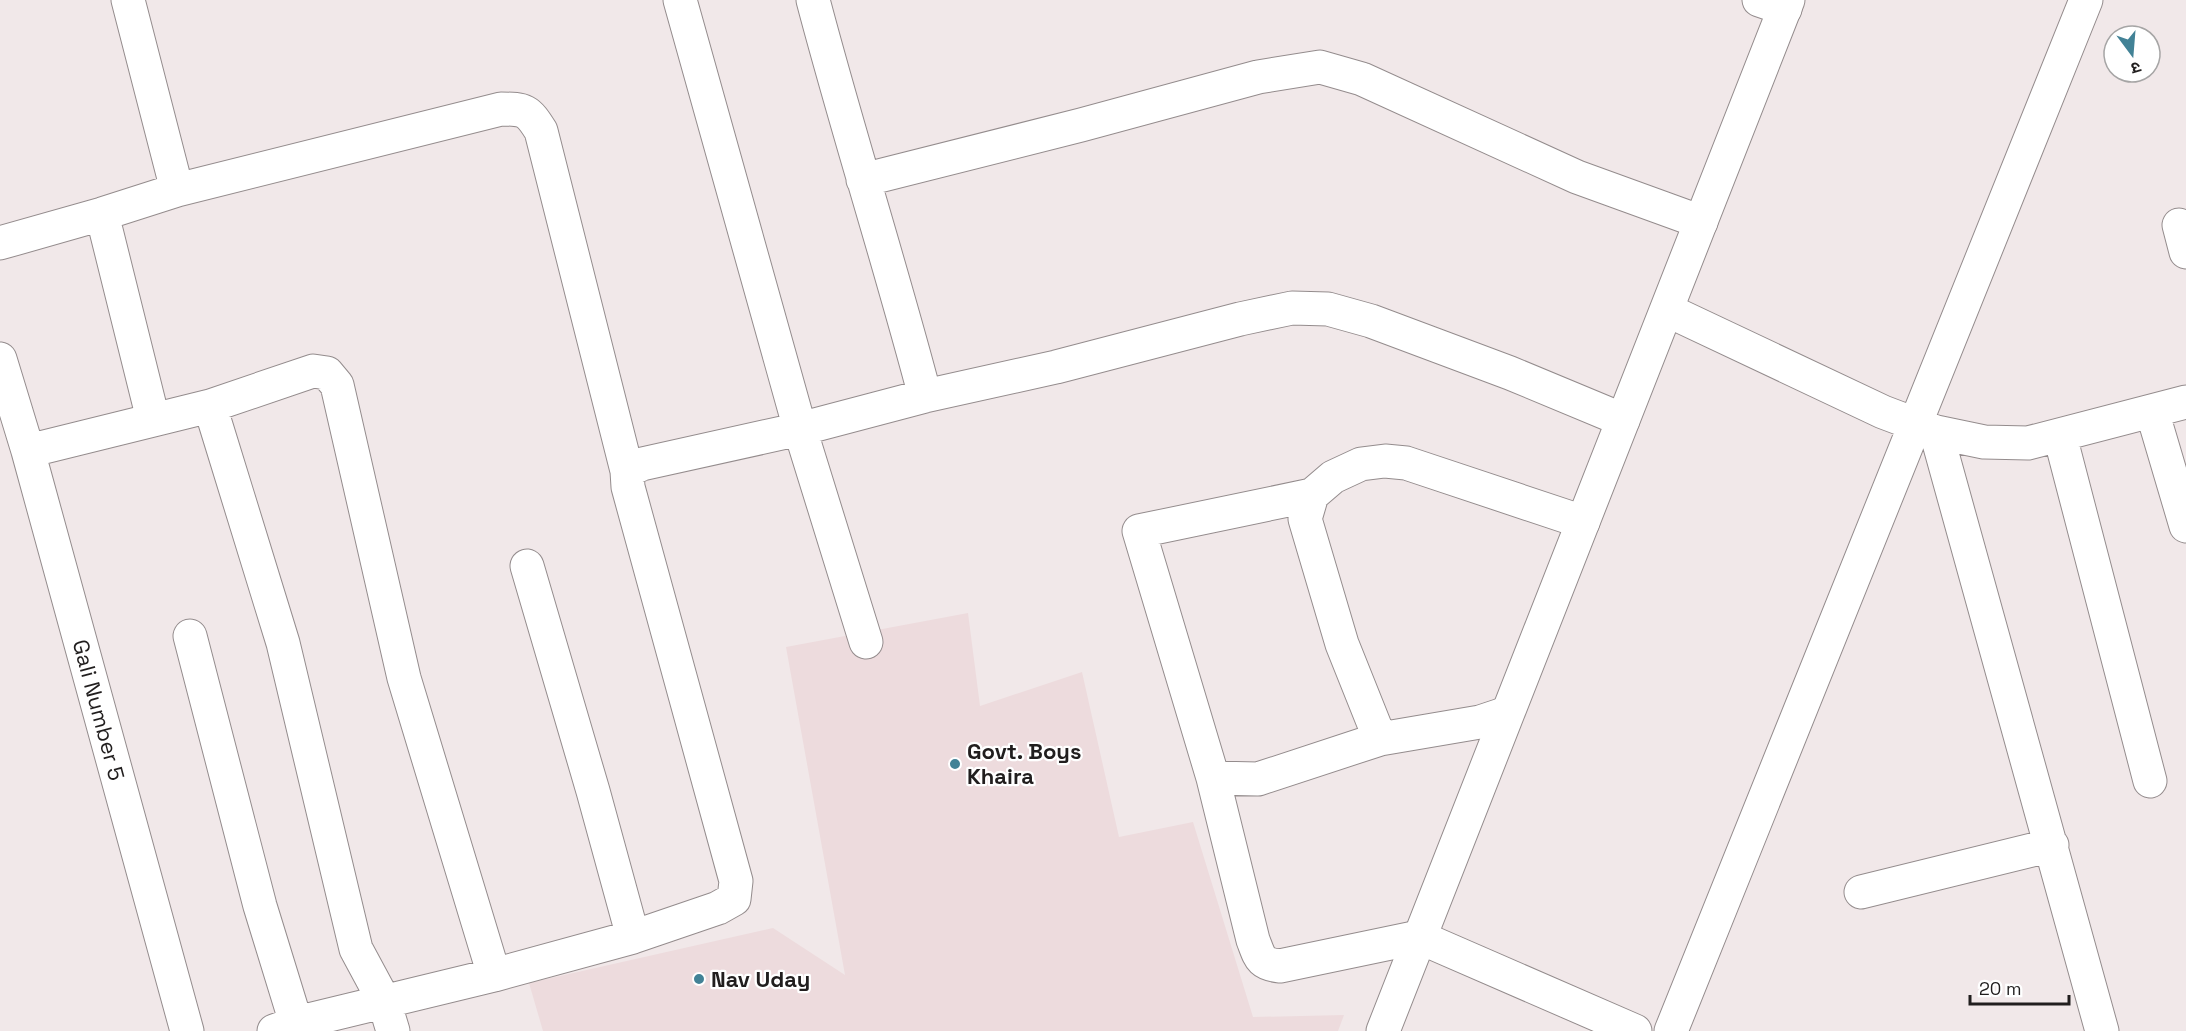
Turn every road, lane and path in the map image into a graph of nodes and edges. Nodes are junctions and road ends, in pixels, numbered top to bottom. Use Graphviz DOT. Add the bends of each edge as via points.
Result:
graph roads {
  1 [pos="128,0"];
  2 [pos="680,0"];
  3 [pos="813,0"];
  4 [pos="2086,0"];
  5 [pos="1777,3"];
  6 [pos="863,180"];
  7 [pos="177,190"];
  8 [pos="102,214"];
  9 [pos="1701,222"];
  10 [pos="0,243"];
  11 [pos="1666,309"];
  12 [pos="0,359"];
  13 [pos="925,396"];
  14 [pos="2186,402"];
  15 [pos="210,406"];
  16 [pos="2152,411"];
  17 [pos="153,419"];
  18 [pos="1623,420"];
  19 [pos="800,429"];
  20 [pos="1925,429"];
  21 [pos="2060,436"];
  22 [pos="28,451"];
  23 [pos="627,471"];
  24 [pos="1312,495"];
  25 [pos="1583,522"];
  26 [pos="2186,526"];
  27 [pos="527,566"];
  28 [pos="190,636"];
  29 [pos="866,642"];
  30 [pos="1507,713"];
  31 [pos="1380,739"];
  32 [pos="1213,778"];
  33 [pos="2150,781"];
  34 [pos="2052,845"];
  35 [pos="1861,892"];
  36 [pos="1419,937"];
  37 [pos="633,938"];
  38 [pos="494,975"];
  39 [pos="388,1016"];
  40 [pos="285,1027"];
  41 [pos="187,1031"];
  42 [pos="1383,1031"];
  43 [pos="1635,1031"];
  44 [pos="1671,1031"];
  45 [pos="2103,1031"];
  1 -- 7 [label="street"];
  2 -- 19 [label="street"];
  3 -- 6 [label="street"];
  4 -- 20 [label="street"];
  5 -- 9 [label="street"];
  6 -- 9 [label="street" via="1258,77 1320,67 1362,79 1577,177"];
  6 -- 13 [label="street"];
  7 -- 8 [label="street"];
  7 -- 23 [label="street" via="501,109 521,109 541,131"];
  8 -- 10 [label="street"];
  8 -- 17 [label="street"];
  9 -- 11 [label="street"];
  11 -- 18 [label="street"];
  11 -- 20 [label="street"];
  12 -- 22 [label="street, Gali Number 5"];
  13 -- 18 [label="street" via="1056,368 1240,319 1292,308 1328,309 1510,373"];
  13 -- 19 [label="street"];
  14 -- 16 [label="street"];
  15 -- 17 [label="street"];
  15 -- 38 [label="street" via="313,371 327,373 336,385 404,678"];
  15 -- 39 [label="street" via="283,643 356,949"];
  16 -- 21 [label="street"];
  16 -- 26 [label="street"];
  17 -- 22 [label="street"];
  18 -- 25 [label="street"];
  19 -- 23 [label="street" via="642,464"];
  19 -- 29 [label="street"];
  20 -- 21 [label="street" via="1984,442 2028,443"];
  20 -- 34 [label="street"];
  20 -- 44 [label="street"];
  21 -- 33 [label="street"];
  22 -- 41 [label="street, Gali Number 5"];
  23 -- 37 [label="street" via="628,487 736,881 734,899 718,908"];
  24 -- 25 [label="street" via="1333,477 1360,464 1406,463"];
  24 -- 31 [label="street" via="1305,519 1311,543 1342,644"];
  24 -- 32 [label="street" via="1139,531"];
  25 -- 30 [label="street"];
  27 -- 37 [label="street"];
  28 -- 40 [label="street" via="260,906"];
  30 -- 31 [label="street" via="1480,722"];
  30 -- 36 [label="street"];
  31 -- 32 [label="street" via="1258,779"];
  32 -- 36 [label="street" via="1253,940 1259,957 1267,964 1280,966"];
  34 -- 35 [label="street"];
  34 -- 45 [label="street"];
  36 -- 42 [label="street"];
  36 -- 43 [label="street"];
  37 -- 38 [label="street"];
  38 -- 39 [label="street"];
  39 -- 40 [label="street"];
}
